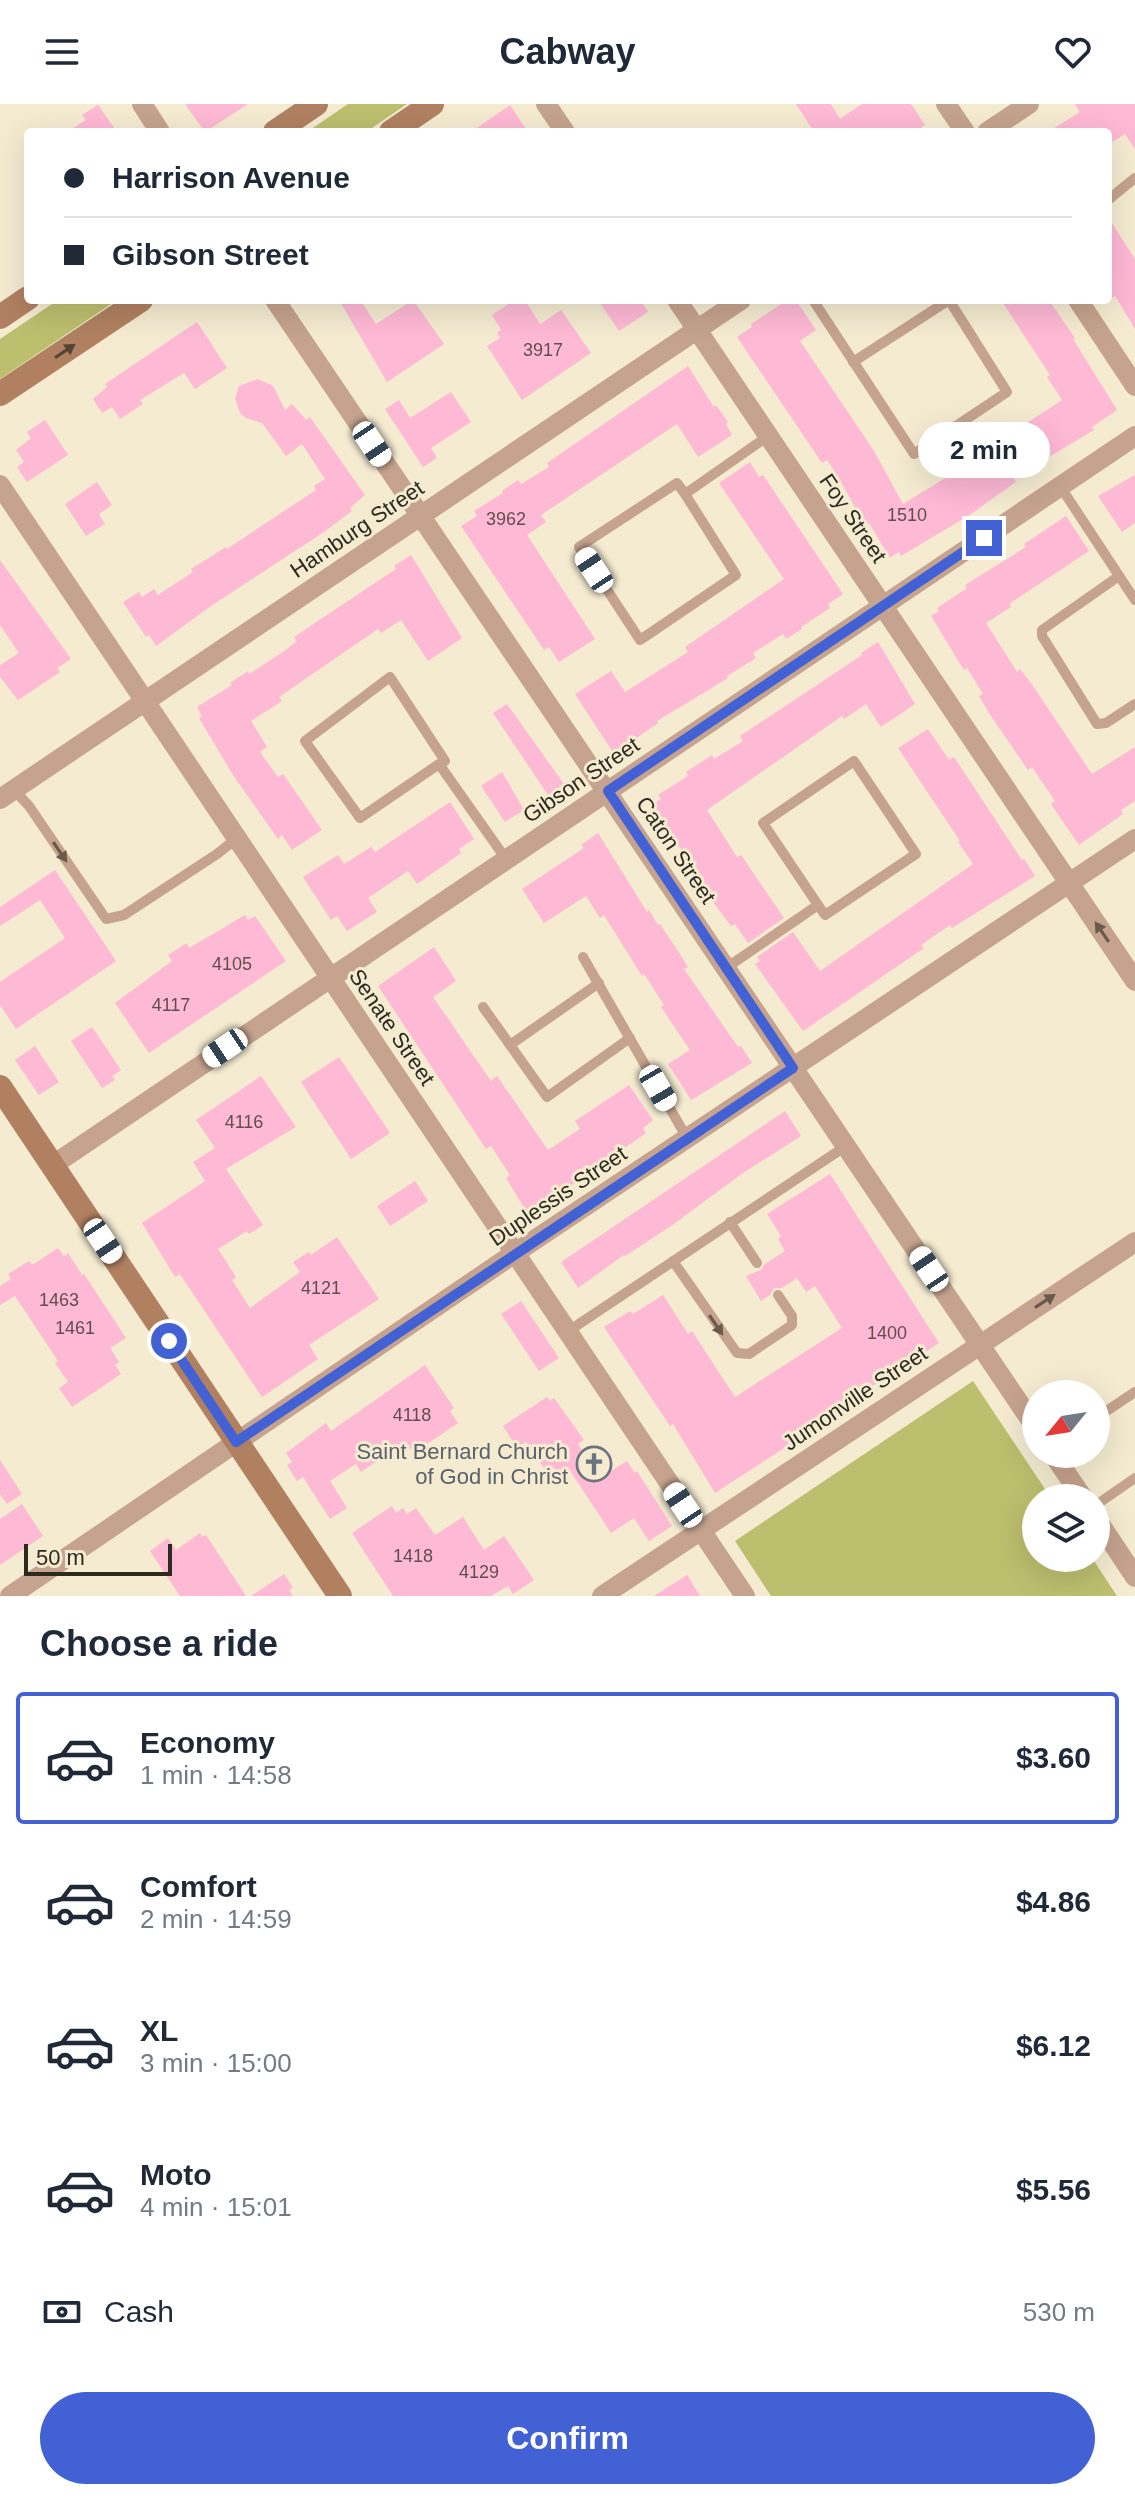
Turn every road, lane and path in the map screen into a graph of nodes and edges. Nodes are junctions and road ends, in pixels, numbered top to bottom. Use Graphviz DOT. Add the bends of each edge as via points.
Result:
graph roads {
  1 [pos="142,104"];
  2 [pos="316,104"];
  3 [pos="432,104"];
  4 [pos="546,104"];
  5 [pos="946,104"];
  6 [pos="1029,104"];
  7 [pos="157,128"];
  8 [pos="281,128"];
  9 [pos="397,128"];
  10 [pos="562,128"];
  11 [pos="962,128"];
  12 [pos="993,128"];
  13 [pos="1135,179"];
  14 [pos="1112,197"];
  15 [pos="24,301"];
  16 [pos="135,304"];
  17 [pos="278,304"];
  18 [pos="680,304"];
  19 [pos="735,304"];
  20 [pos="816,304"];
  21 [pos="943,304"];
  22 [pos="952,304"];
  23 [pos="1081,304"];
  24 [pos="0,317"];
  25 [pos="697,330"];
  26 [pos="853,362"];
  27 [pos="1135,386"];
  28 [pos="0,394"];
  29 [pos="768,436"];
  30 [pos="1135,436"];
  31 [pos="0,485"];
  32 [pos="1060,486"];
  33 [pos="685,494"];
  34 [pos="421,515"];
  35 [pos="1119,576"];
  36 [pos="1135,600"];
  37 [pos="883,606"];
  38 [pos="143,701"];
  39 [pos="1135,704"];
  40 [pos="439,764"];
  41 [pos="608,791"];
  42 [pos="7,794"];
  43 [pos="236,839"];
  44 [pos="1135,839"];
  45 [pos="506,859"];
  46 [pos="1068,883"];
  47 [pos="818,905"];
  48 [pos="583,957"];
  49 [pos="726,968"];
  50 [pos="329,977"];
  51 [pos="1135,981"];
  52 [pos="599,983"];
  53 [pos="483,1007"];
  54 [pos="630,1038"];
  55 [pos="510,1045"];
  56 [pos="793,1068"];
  57 [pos="0,1087"];
  58 [pos="687,1138"];
  59 [pos="846,1146"];
  60 [pos="53,1165"];
  61 [pos="730,1222"];
  62 [pos="1135,1242"];
  63 [pos="515,1253"];
  64 [pos="673,1261"];
  65 [pos="757,1263"];
  66 [pos="778,1295"];
  67 [pos="567,1332"];
  68 [pos="979,1343"];
  69 [pos="1135,1392"];
  70 [pos="1022,1407"];
  71 [pos="1110,1409"];
  72 [pos="236,1442"];
  73 [pos="1135,1478"];
  74 [pos="1110,1495"];
  75 [pos="700,1530"];
  76 [pos="1110,1539"];
  77 [pos="1135,1577"];
  78 [pos="10,1596"];
  79 [pos="340,1596"];
  80 [pos="602,1596"];
  81 [pos="745,1596"];
  1 -- 7 [label="street"];
  2 -- 8 [label="street"];
  3 -- 9 [label="street"];
  4 -- 10 [label="street"];
  5 -- 11 [label="street"];
  6 -- 12 [label="street"];
  13 -- 14 [label="lane"];
  15 -- 24 [label="street"];
  28 -- 16 [label="street, one-way"];
  17 -- 34 [label="street, Caton Street"];
  18 -- 25 [label="street, Foy Street"];
  19 -- 25 [label="street, Hamburg Street"];
  20 -- 26 [label="lane"];
  21 -- 26 [label="lane"];
  22 -- 26 [label="lane" via="1007,392 914,454"];
  23 -- 27 [label="street"];
  25 -- 29 [label="street, Foy Street"];
  25 -- 34 [label="street, Hamburg Street"];
  29 -- 33 [label="lane"];
  29 -- 37 [label="street, Foy Street"];
  30 -- 32 [label="street, Gibson Street"];
  31 -- 38 [label="street, Senate Street"];
  32 -- 35 [label="lane"];
  32 -- 37 [label="street, Gibson Street"];
  33 -- 33 [label="lane" via="736,575 640,640 579,547 677,483"];
  34 -- 38 [label="street, Hamburg Street"];
  34 -- 41 [label="street, Caton Street"];
  35 -- 36 [label="lane"];
  35 -- 39 [label="lane" via="1042,630 1042,636 1097,724"];
  37 -- 41 [label="street, Gibson Street"];
  37 -- 46 [label="street, Foy Street"];
  38 -- 42 [label="street, Hamburg Street"];
  38 -- 43 [label="street, Senate Street"];
  40 -- 40 [label="lane" via="360,818 305,741 390,677 445,761"];
  40 -- 45 [label="lane"];
  41 -- 45 [label="street, Gibson Street"];
  41 -- 49 [label="street, Caton Street"];
  42 -- 43 [label="lane, one-way" via="29,806 106,919 124,915"];
  43 -- 50 [label="street, Senate Street"];
  44 -- 46 [label="street, Duplessis Street"];
  45 -- 50 [label="street, Gibson Street"];
  51 -- 46 [label="street, one-way"];
  46 -- 56 [label="street, Duplessis Street"];
  47 -- 47 [label="lane" via="763,823 854,761 916,854 825,915"];
  47 -- 49 [label="lane"];
  48 -- 52 [label="lane"];
  49 -- 56 [label="street, Caton Street"];
  50 -- 60 [label="street, Gibson Street"];
  50 -- 63 [label="street, Senate Street"];
  52 -- 54 [label="lane"];
  52 -- 55 [label="lane"];
  53 -- 55 [label="lane"];
  54 -- 55 [label="lane" via="547,1097"];
  54 -- 58 [label="lane"];
  56 -- 58 [label="street, Duplessis Street"];
  56 -- 59 [label="street, Caton Street"];
  57 -- 60 [label="street"];
  58 -- 63 [label="street, Duplessis Street"];
  59 -- 61 [label="lane"];
  59 -- 68 [label="street, Caton Street"];
  60 -- 72 [label="street"];
  61 -- 64 [label="lane"];
  61 -- 65 [label="lane"];
  68 -- 62 [label="street, Jumonville Street, one-way"];
  63 -- 67 [label="street, Senate Street"];
  63 -- 72 [label="street, Duplessis Street"];
  64 -- 66 [label="lane, one-way" via="737,1353 749,1354 792,1325"];
  64 -- 67 [label="lane"];
  67 -- 75 [label="street, Senate Street"];
  68 -- 70 [label="street, Caton Street"];
  68 -- 75 [label="street, Jumonville Street"];
  69 -- 71 [label="lane"];
  72 -- 78 [label="street, Duplessis Street"];
  72 -- 79 [label="street"];
  73 -- 74 [label="lane"];
  75 -- 80 [label="street, Jumonville Street"];
  75 -- 81 [label="street, Senate Street"];
  76 -- 77 [label="street"];
}
